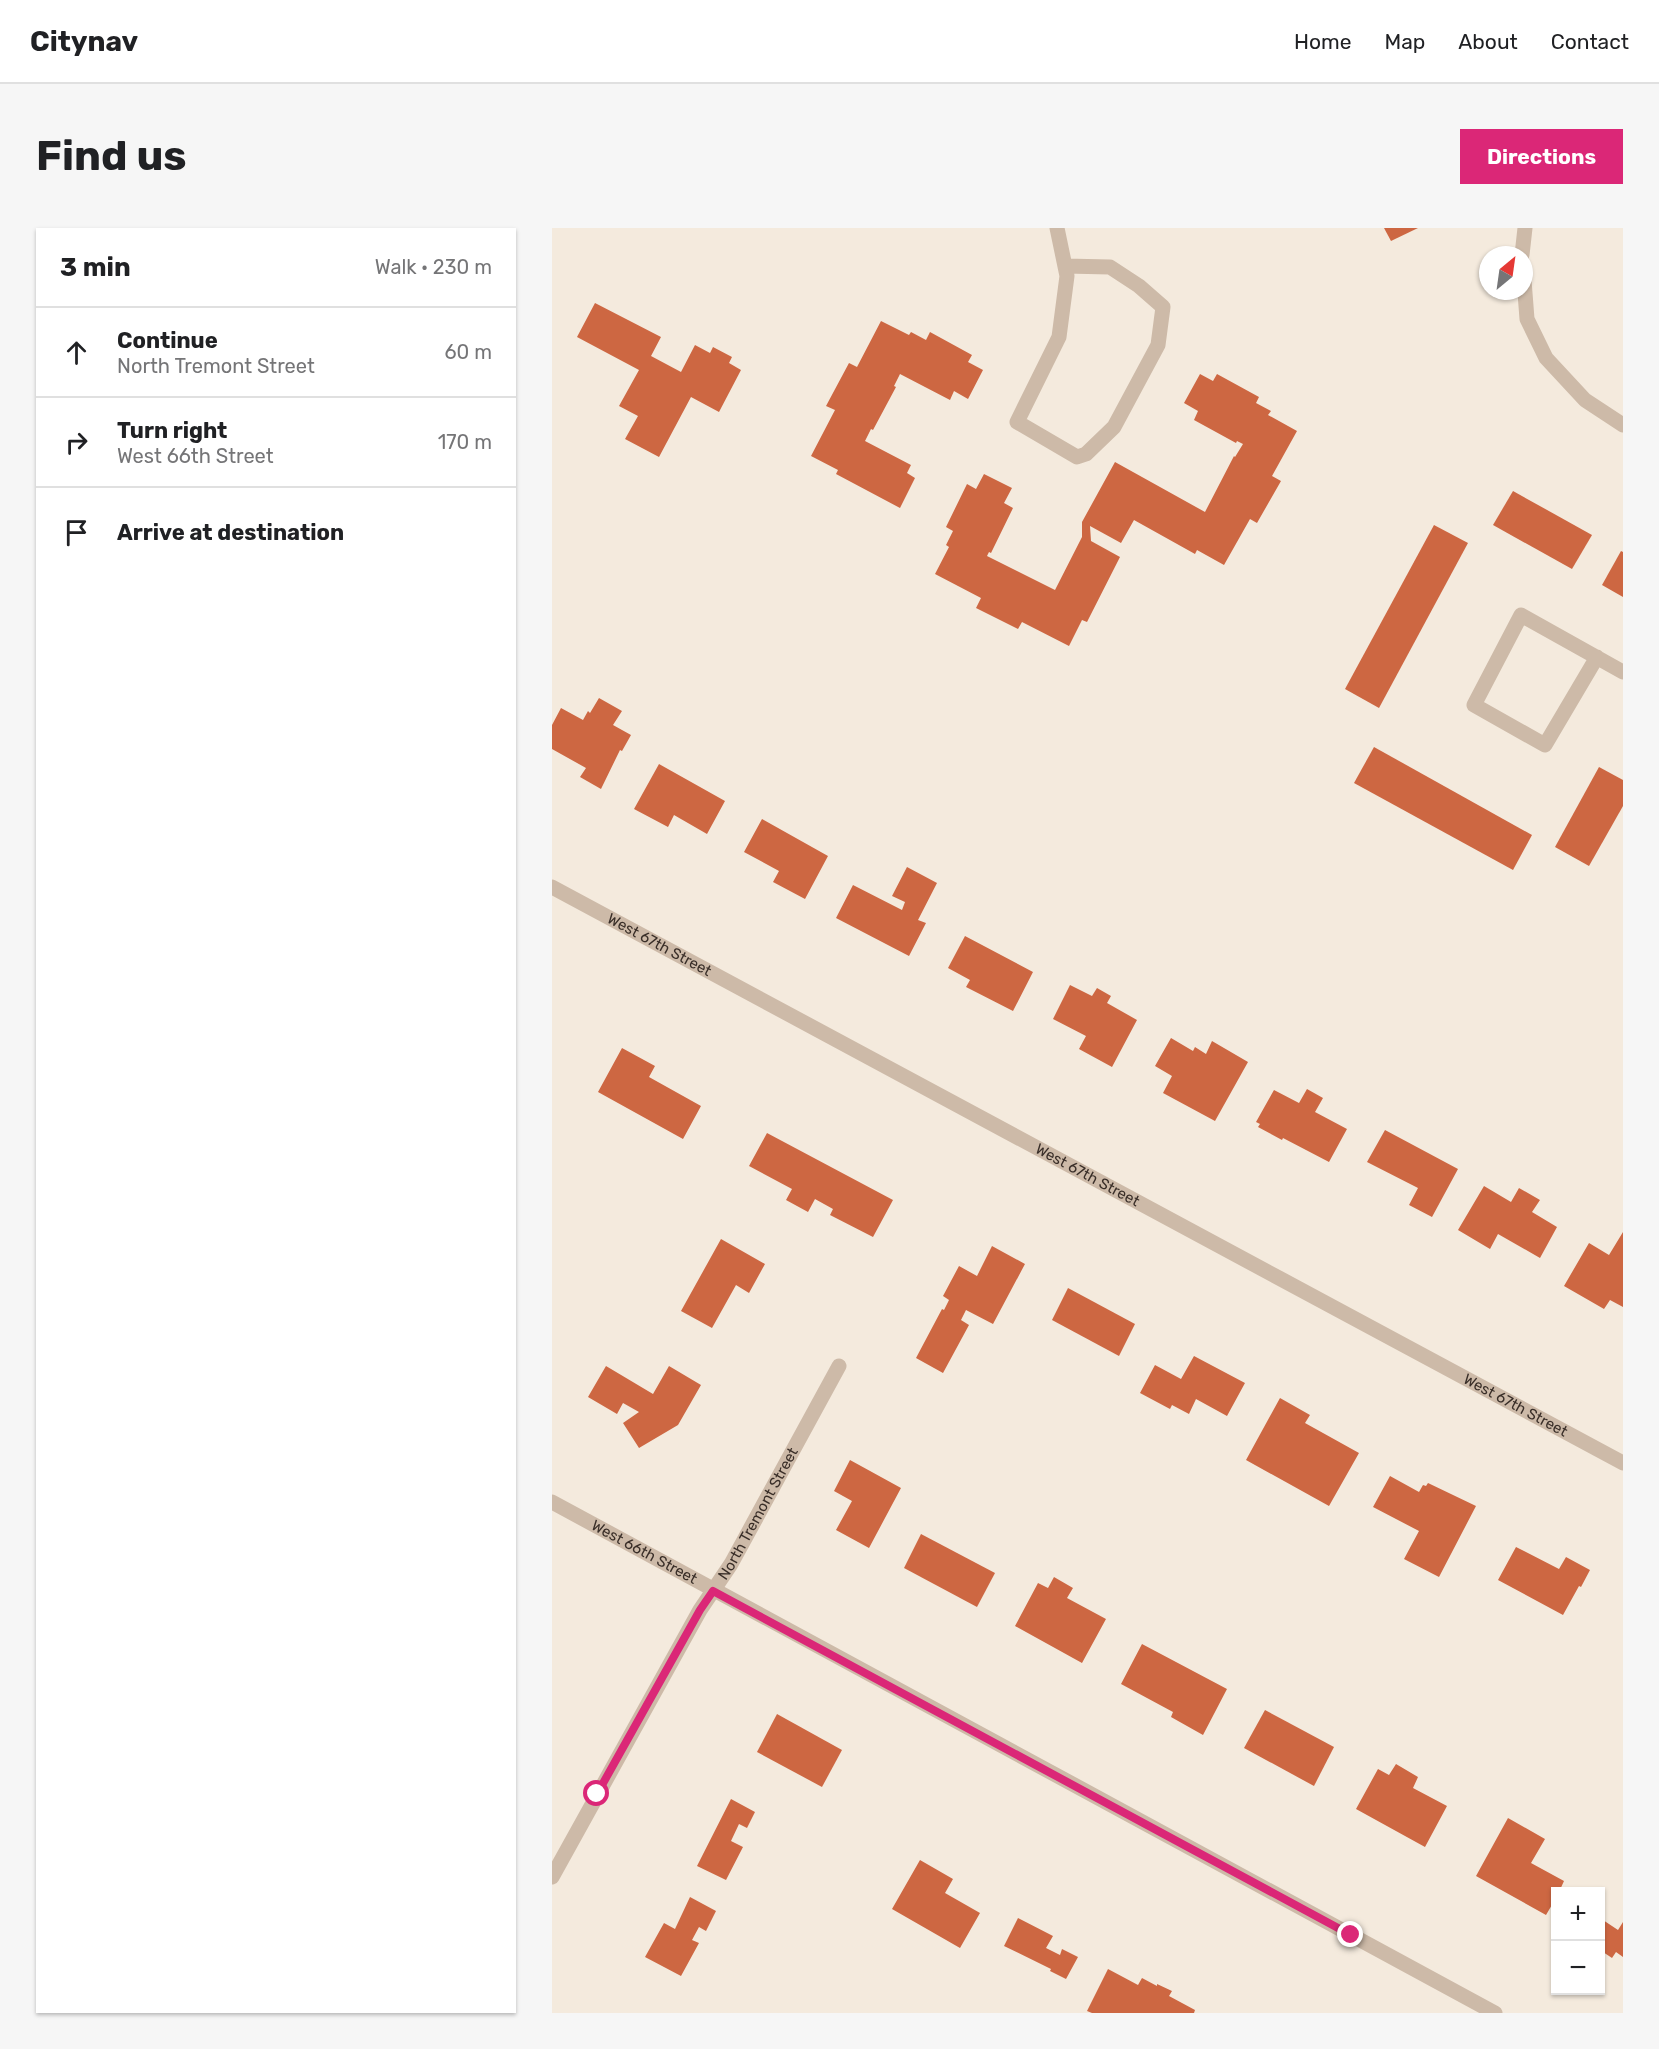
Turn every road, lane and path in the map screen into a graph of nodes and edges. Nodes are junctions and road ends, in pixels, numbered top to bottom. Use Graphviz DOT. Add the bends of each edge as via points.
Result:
graph roads {
  1 [pos="1057,228"];
  2 [pos="1525,228"];
  3 [pos="1523,246"];
  4 [pos="1065,266"];
  5 [pos="1526,300"];
  6 [pos="1623,425"];
  7 [pos="1597,657"];
  8 [pos="1623,672"];
  9 [pos="552,887"];
  10 [pos="838,1366"];
  11 [pos="1623,1463"];
  12 [pos="552,1502"];
  13 [pos="713,1591"];
  14 [pos="552,1876"];
  15 [pos="1495,2013"];
  1 -- 4 [label="street"];
  2 -- 3 [label="street"];
  4 -- 4 [label="street" via="1059,337 1017,422 1077,457 1086,454 1114,427 1158,345 1163,308 1139,285 1110,267"];
  5 -- 6 [label="street" via="1527,319 1546,358 1585,400"];
  7 -- 7 [label="street" via="1521,615 1474,705 1545,745"];
  7 -- 8 [label="street"];
  9 -- 11 [label="street, West 67th Street"];
  10 -- 13 [label="street, North Tremont Street"];
  12 -- 13 [label="street, West 66th Street"];
  13 -- 14 [label="street, North Tremont Street"];
  13 -- 15 [label="street, West 66th Street"];
}
